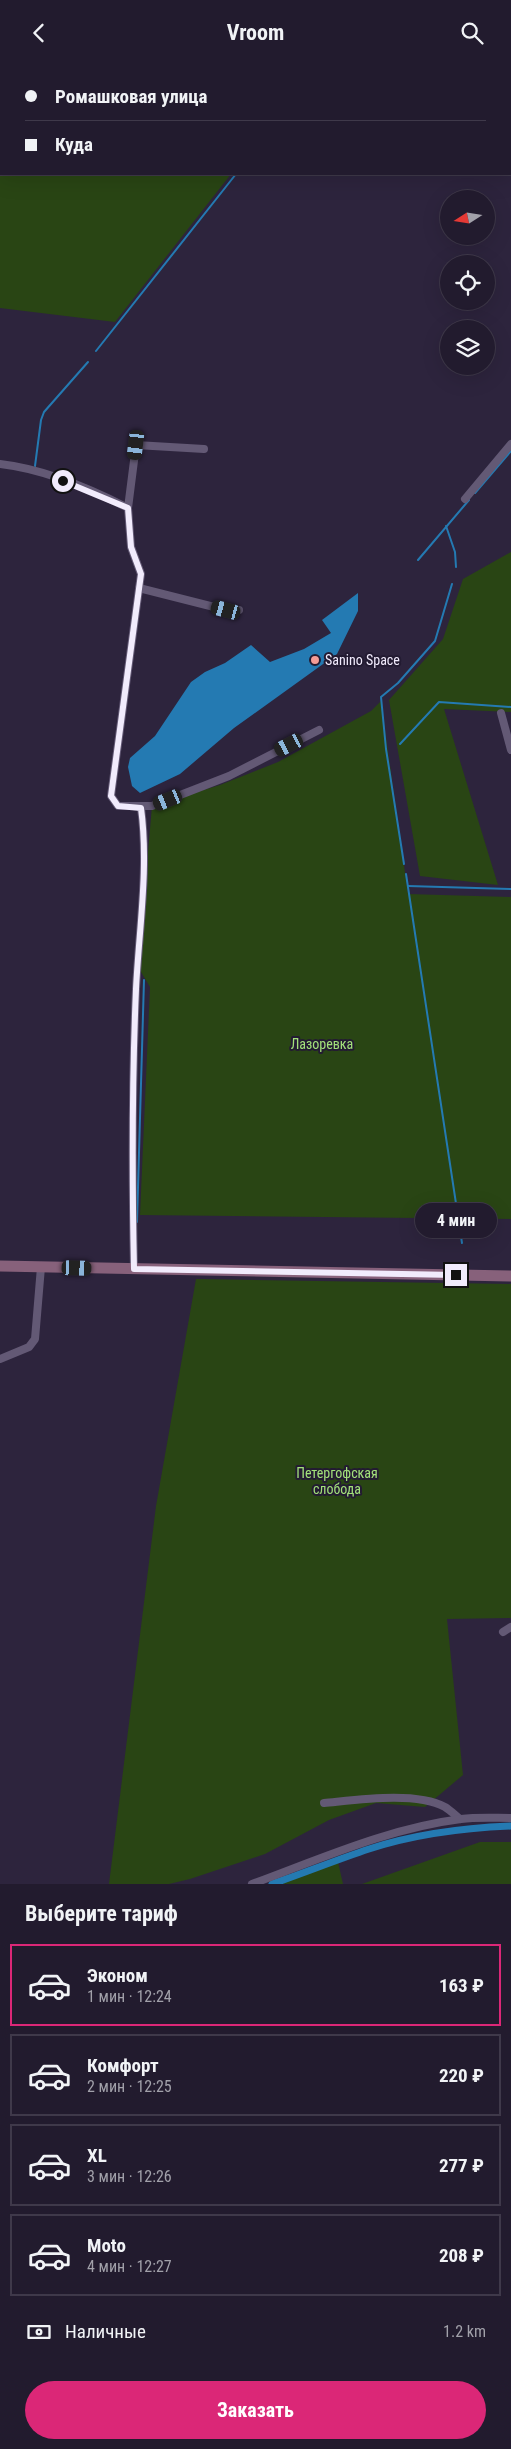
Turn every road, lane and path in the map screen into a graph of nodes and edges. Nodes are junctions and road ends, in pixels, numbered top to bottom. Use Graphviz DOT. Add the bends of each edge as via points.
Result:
graph roads {
  1 [pos="511,444"];
  2 [pos="204,449"];
  3 [pos="0,464"];
  4 [pos="465,499"];
  5 [pos="128,508"];
  6 [pos="139,588"];
  7 [pos="239,610"];
  8 [pos="501,713"];
  9 [pos="319,729"];
  10 [pos="511,750"];
  11 [pos="141,808"];
  12 [pos="0,1266"];
  13 [pos="41,1267"];
  14 [pos="134,1269"];
  15 [pos="511,1276"];
  16 [pos="0,1359"];
  17 [pos="511,1627"];
  18 [pos="503,1631"];
  19 [pos="324,1803"];
  20 [pos="511,1818"];
  21 [pos="460,1819"];
  22 [pos="252,1884"];
  1 -- 4 [label="street"];
  2 -- 5 [label="street" via="136,445"];
  3 -- 5 [label="street" via="49,475"];
  5 -- 6 [label="street" via="131,547 141,574"];
  6 -- 7 [label="street" via="226,610"];
  6 -- 11 [label="street" via="111,796 118,806"];
  8 -- 10 [label="street"];
  9 -- 11 [label="street" via="229,776"];
  11 -- 14 [label="street" via="145,838 132,1126"];
  12 -- 13 [label="street"];
  13 -- 14 [label="street"];
  13 -- 16 [label="street" via="35,1339 29,1347"];
  14 -- 15 [label="street"];
  17 -- 18 [label="street"];
  19 -- 21 [label="street" via="371,1798 419,1800 444,1807"];
  20 -- 21 [label="street"];
  21 -- 22 [label="street" via="405,1830 337,1851"];
}
